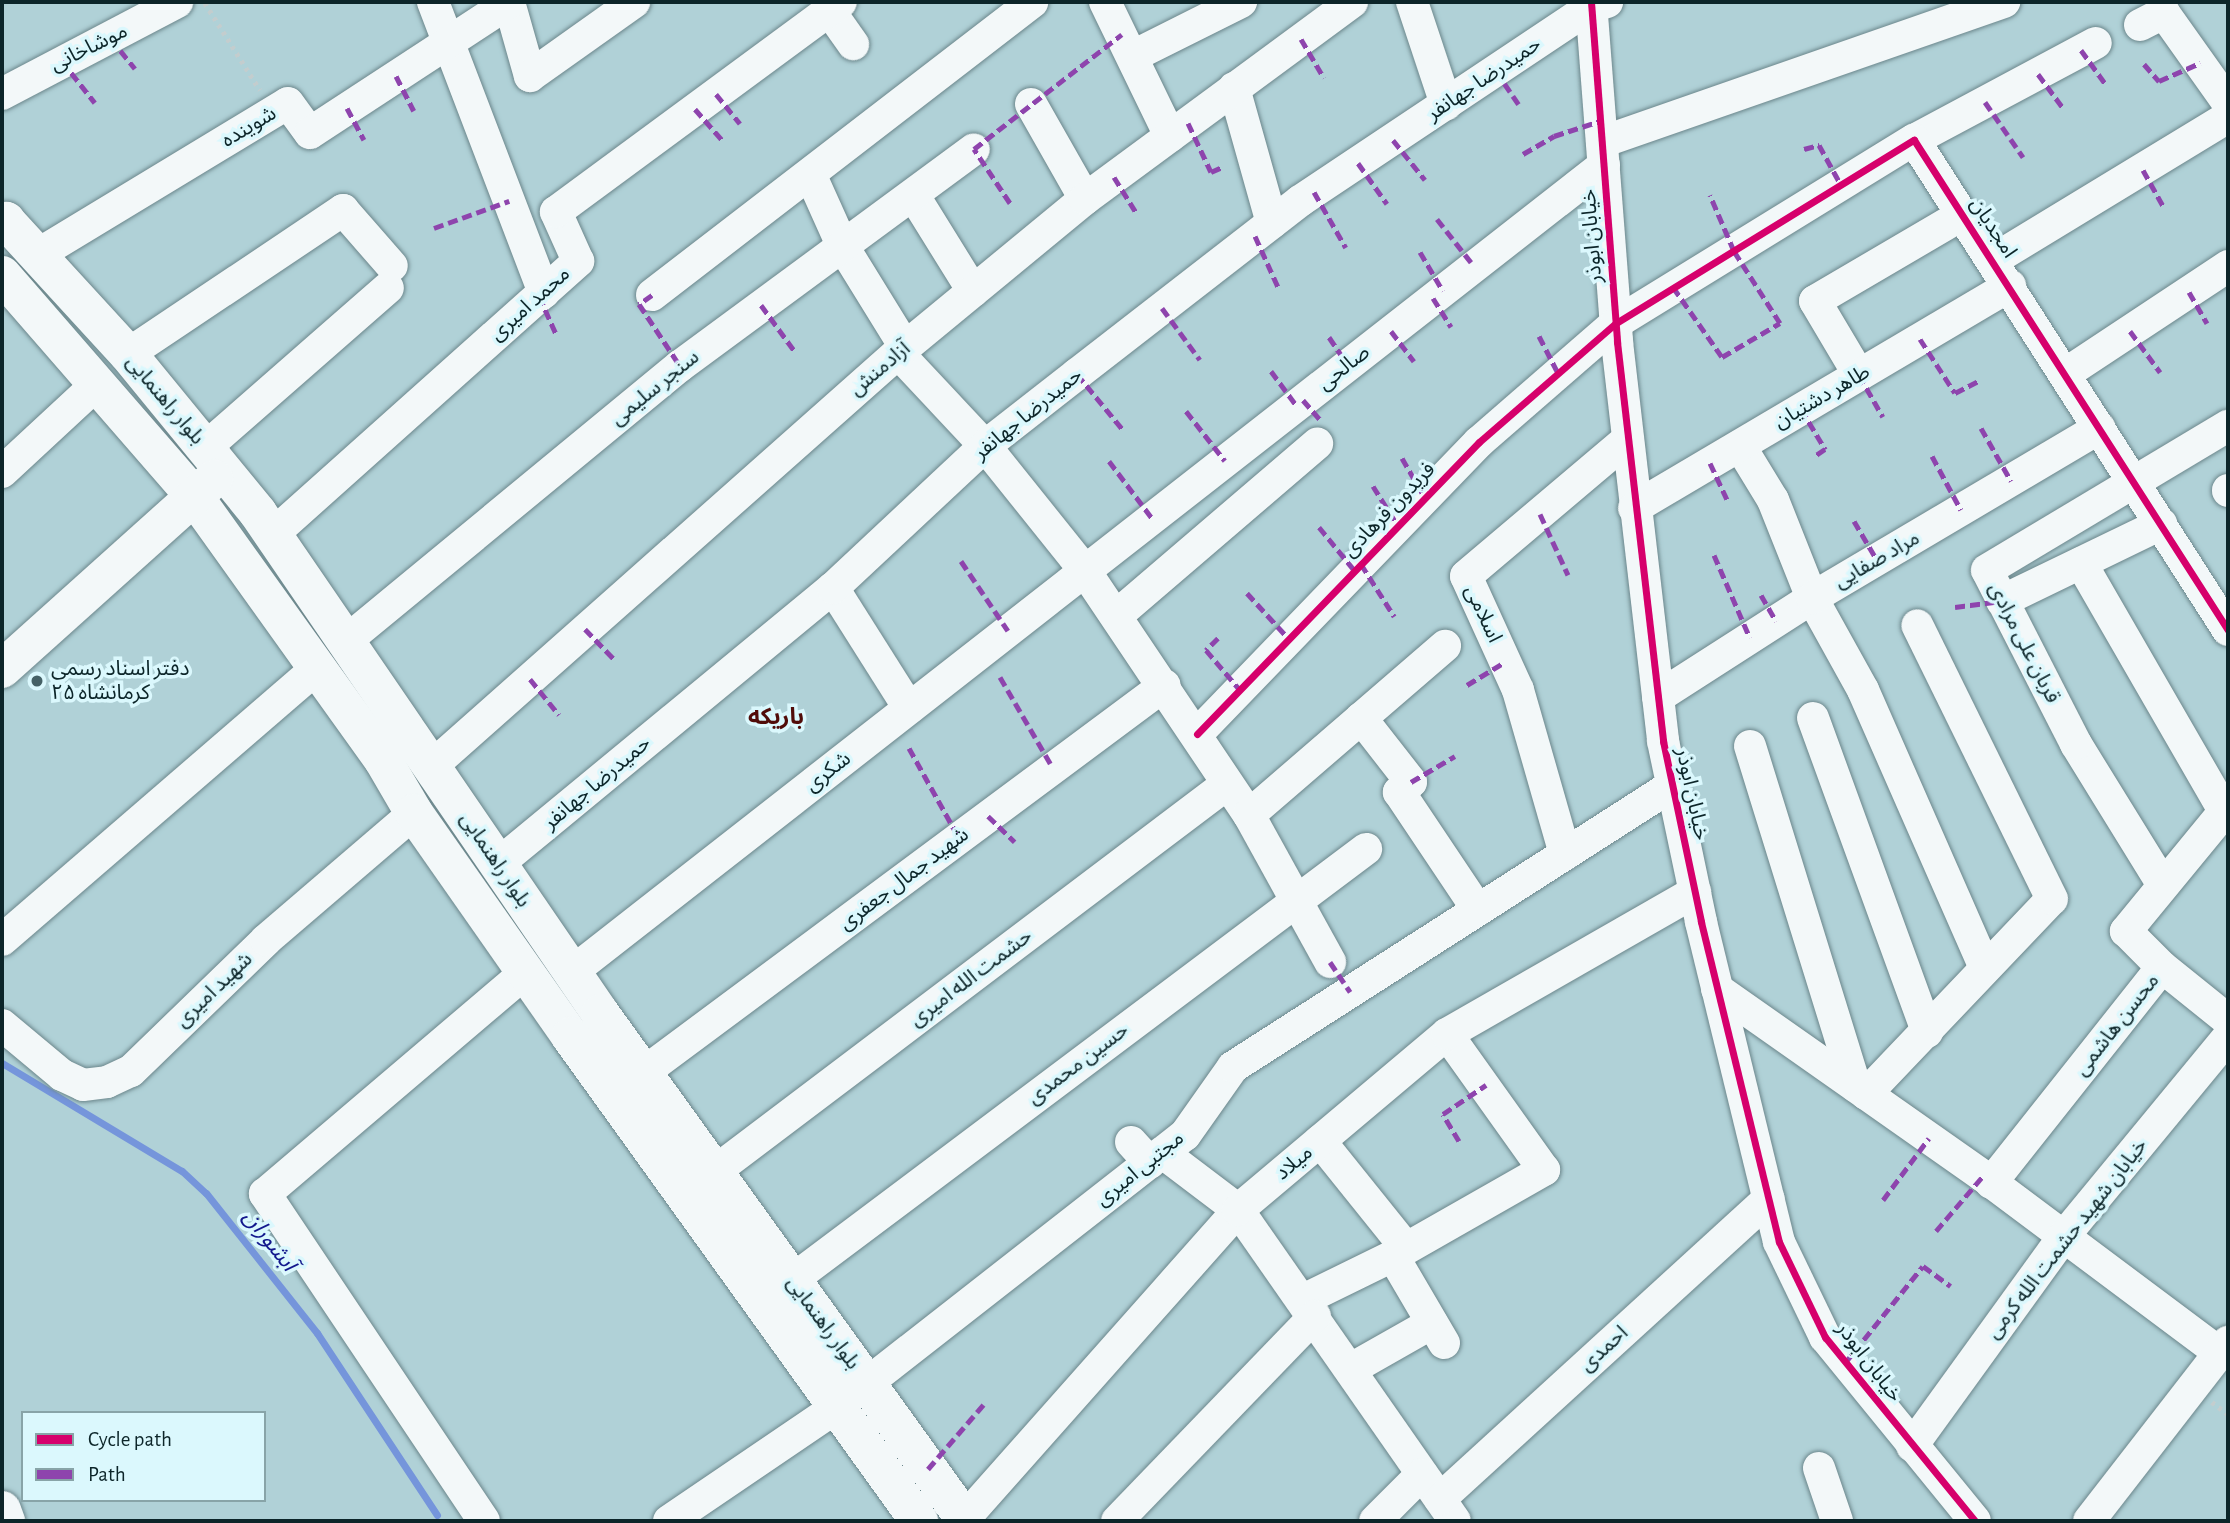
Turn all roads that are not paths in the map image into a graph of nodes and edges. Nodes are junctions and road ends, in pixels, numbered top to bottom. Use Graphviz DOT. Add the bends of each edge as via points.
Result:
graph roads {
  1 [pos="177,2"];
  2 [pos="433,2"];
  3 [pos="509,2"];
  4 [pos="634,2"];
  5 [pos="1032,2"];
  6 [pos="1105,2"];
  7 [pos="1241,2"];
  8 [pos="1352,2"];
  9 [pos="1412,2"];
  10 [pos="2004,2"];
  11 [pos="1596,4"];
  12 [pos="835,6"];
  13 [pos="2140,25"];
  14 [pos="447,42"];
  15 [pos="2096,43"];
  16 [pos="853,44"];
  17 [pos="1133,56"];
  18 [pos="1234,88"];
  19 [pos="2,94"];
  20 [pos="2228,103"];
  21 [pos="1031,104"];
  22 [pos="1446,104"];
  23 [pos="2228,117"];
  24 [pos="1170,136"];
  25 [pos="1914,140"];
  26 [pos="974,149"];
  27 [pos="1603,153"];
  28 [pos="811,176"];
  29 [pos="914,196"];
  30 [pos="1085,199"];
  31 [pos="1963,214"];
  32 [pos="3,221"];
  33 [pos="1272,223"];
  34 [pos="842,245"];
  35 [pos="37,255"];
  36 [pos="1993,260"];
  37 [pos="2228,266"];
  38 [pos="2,275"];
  39 [pos="2010,286"];
  40 [pos="973,291"];
  41 [pos="544,292"];
  42 [pos="652,295"];
  43 [pos="1616,323"];
  44 [pos="902,350"];
  45 [pos="128,354"];
  46 [pos="2065,374"];
  47 [pos="1859,375"];
  48 [pos="97,384"];
  49 [pos="2228,426"];
  50 [pos="2100,428"];
  51 [pos="1627,440"];
  52 [pos="1317,444"];
  53 [pos="985,446"];
  54 [pos="1740,446"];
  55 [pos="215,459"];
  56 [pos="2,472"];
  57 [pos="2135,483"];
  58 [pos="194,496"];
  59 [pos="1634,508"];
  60 [pos="2161,524"];
  61 [pos="272,535"];
  62 [pos="2081,562"];
  63 [pos="1085,571"];
  64 [pos="833,588"];
  65 [pos="1812,598"];
  66 [pos="2002,601"];
  67 [pos="1116,616"];
  68 [pos="1917,625"];
  69 [pos="2228,630"];
  70 [pos="346,640"];
  71 [pos="1445,646"];
  72 [pos="2,669"];
  73 [pos="316,670"];
  74 [pos="1165,685"];
  75 [pos="1658,697"];
  76 [pos="909,708"];
  77 [pos="1361,718"];
  78 [pos="1813,718"];
  79 [pos="1197,734"];
  80 [pos="1749,746"];
  81 [pos="432,766"];
  82 [pos="1227,784"];
  83 [pos="1673,785"];
  84 [pos="2227,809"];
  85 [pos="414,813"];
  86 [pos="1249,815"];
  87 [pos="1366,849"];
  88 [pos="1565,854"];
  89 [pos="498,864"];
  90 [pos="2163,885"];
  91 [pos="1695,892"];
  92 [pos="1295,900"];
  93 [pos="1478,909"];
  94 [pos="2,940"];
  95 [pos="1330,962"];
  96 [pos="1984,966"];
  97 [pos="2162,967"];
  98 [pos="526,971"];
  99 [pos="572,972"];
  100 [pos="1717,989"];
  101 [pos="2228,1020"];
  102 [pos="2,1026"];
  103 [pos="1927,1032"];
  104 [pos="1447,1034"];
  105 [pos="2228,1037"];
  106 [pos="643,1073"];
  107 [pos="1861,1090"];
  108 [pos="1320,1141"];
  109 [pos="1148,1153"];
  110 [pos="714,1172"];
  111 [pos="1992,1182"];
  112 [pos="1768,1199"];
  113 [pos="1238,1210"];
  114 [pos="2064,1236"];
  115 [pos="1400,1252"];
  116 [pos="792,1280"];
  117 [pos="1309,1308"];
  118 [pos="2224,1347"];
  119 [pos="1351,1369"];
  120 [pos="866,1384"];
  121 [pos="837,1407"];
  122 [pos="1912,1446"];
  123 [pos="1819,1468"];
  124 [pos="1439,1498"];
  125 [pos="2,1510"];
  126 [pos="965,1520"];
  127 [pos="6,1521"];
  128 [pos="484,1521"];
  129 [pos="669,1521"];
  130 [pos="919,1521"];
  131 [pos="1117,1521"];
  132 [pos="1375,1521"];
  133 [pos="1837,1521"];
  134 [pos="1975,1521"];
  135 [pos="2089,1521"];
  1 -- 19 [label="street, موشاخانی"];
  2 -- 14 [label="street"];
  3 -- 4 [label="street" via="530,76"];
  3 -- 14 [label="street"];
  5 -- 28 [label="street"];
  6 -- 17 [label="street"];
  7 -- 17 [label="street"];
  8 -- 18 [label="street, آزادمنش"];
  9 -- 22 [label="street"];
  10 -- 27 [label="street, صالحی"];
  11 -- 22 [label="street, حمیدرضا جهانفر"];
  11 -- 27 [label="street, خیابان ابوذر"];
  12 -- 16 [label="street"];
  12 -- 41 [label="street, محمد امیری" via="556,212 578,261"];
  13 -- 20 [label="street" via="2164,13"];
  14 -- 35 [label="street, شوینده" via="310,133 288,103"];
  14 -- 41 [label="street"];
  15 -- 25 [label="street"];
  17 -- 24 [label="street"];
  18 -- 24 [label="street, آزادمنش"];
  18 -- 33 [label="street"];
  21 -- 30 [label="street"];
  22 -- 33 [label="street, حمیدرضا جهانفر"];
  23 -- 36 [label="street"];
  24 -- 30 [label="street, آزادمنش"];
  25 -- 31 [label="street, امجدیان"];
  25 -- 43 [label="street"];
  26 -- 29 [label="street, سنجر سلیمی"];
  27 -- 43 [label="street, خیابان ابوذر"];
  27 -- 63 [label="street, صالحی"];
  28 -- 34 [label="street"];
  28 -- 42 [label="street"];
  29 -- 34 [label="street, سنجر سلیمی"];
  29 -- 40 [label="street"];
  30 -- 40 [label="street, آزادمنش"];
  31 -- 36 [label="street, امجدیان"];
  31 -- 47 [label="street" via="1815,301"];
  32 -- 35 [label="main road, بلوار راهنمایی"];
  33 -- 53 [label="street, حمیدرضا جهانفر"];
  34 -- 44 [label="street"];
  34 -- 70 [label="street, سنجر سلیمی" via="680,366"];
  35 -- 45 [label="main road, بلوار راهنمایی"];
  36 -- 39 [label="street, امجدیان"];
  37 -- 46 [label="street"];
  38 -- 48 [label="main road, بلوار راهنمایی"];
  39 -- 46 [label="street, امجدیان"];
  39 -- 47 [label="street, طاهر دشتیان"];
  40 -- 44 [label="street, آزادمنش"];
  41 -- 61 [label="street, محمد امیری"];
  43 -- 51 [label="street, خیابان ابوذر"];
  43 -- 79 [label="street, فریدون فرهادی" via="1479,442"];
  44 -- 53 [label="street"];
  44 -- 81 [label="street, آزادمنش"];
  45 -- 55 [label="main road, بلوار راهنمایی"];
  45 -- 55 [label="street" via="342,210 390,277"];
  46 -- 50 [label="street, امجدیان"];
  47 -- 54 [label="street, طاهر دشتیان"];
  48 -- 56 [label="street"];
  48 -- 58 [label="main road, بلوار راهنمایی"];
  49 -- 57 [label="street, قربان علی مرادی"];
  50 -- 57 [label="street, امجدیان"];
  50 -- 65 [label="street, مراد صفایی"];
  51 -- 59 [label="street, خیابان ابوذر"];
  51 -- 88 [label="street, اسلامی" via="1466,576 1518,690"];
  52 -- 67 [label="street"];
  53 -- 63 [label="street"];
  53 -- 64 [label="street, حمیدرضا جهانفر"];
  54 -- 59 [label="street, طاهر دشتیان"];
  54 -- 65 [label="street" via="1773,500"];
  55 -- 58 [label="main road"];
  55 -- 61 [label="main road, بلوار راهنمایی"];
  57 -- 60 [label="street, امجدیان"];
  57 -- 66 [label="street, قربان علی مرادی" via="1987,570"];
  58 -- 72 [label="main road"];
  58 -- 73 [label="main road, بلوار راهنمایی"];
  59 -- 75 [label="street, خیابان ابوذر"];
  60 -- 62 [label="street"];
  60 -- 69 [label="street, امجدیان"];
  61 -- 70 [label="main road, بلوار راهنمایی"];
  62 -- 66 [label="street"];
  62 -- 84 [label="street"];
  63 -- 67 [label="street"];
  63 -- 76 [label="street, شکری"];
  64 -- 76 [label="street"];
  64 -- 89 [label="street, حمیدرضا جهانفر"];
  65 -- 75 [label="street, مراد صفایی"];
  65 -- 96 [label="street" via="1863,690"];
  66 -- 90 [label="street, قربان علی مرادی" via="2076,744"];
  67 -- 74 [label="street"];
  68 -- 96 [label="street" via="2052,898"];
  70 -- 81 [label="main road, بلوار راهنمایی"];
  71 -- 77 [label="street"];
  73 -- 85 [label="main road, بلوار راهنمایی" via="383,760"];
  73 -- 94 [label="street"];
  74 -- 79 [label="street"];
  74 -- 106 [label="street, شهید جمال جعفری"];
  75 -- 83 [label="street, خیابان ابوذر"];
  76 -- 99 [label="street, شکری"];
  77 -- 86 [label="street"];
  77 -- 93 [label="street" via="1411,782 1399,793"];
  78 -- 103 [label="street"];
  79 -- 82 [label="street"];
  80 -- 107 [label="street"];
  81 -- 89 [label="main road, بلوار راهنمایی"];
  82 -- 86 [label="street"];
  82 -- 110 [label="street, حشمت الله امیری"];
  83 -- 88 [label="street, مجتبی امیری"];
  83 -- 91 [label="street, خیابان ابوذر"];
  84 -- 90 [label="street, محسن هاشمی"];
  85 -- 98 [label="main road, بلوار راهنمایی"];
  85 -- 102 [label="street, شهید امیری" via="266,940 131,1071 107,1082 83,1085 62,1075"];
  86 -- 92 [label="street"];
  87 -- 92 [label="street, حسین محمدی"];
  88 -- 93 [label="street, مجتبی امیری"];
  89 -- 99 [label="main road, بلوار راهنمایی"];
  90 -- 97 [label="street, محسن هاشمی" via="2126,931"];
  91 -- 100 [label="street, خیابان ابوذر"];
  91 -- 104 [label="street, میلاد"];
  92 -- 95 [label="street"];
  92 -- 116 [label="street, حسین محمدی"];
  93 -- 109 [label="street, مجتبی امیری" via="1233,1067 1185,1135"];
  96 -- 103 [label="street"];
  97 -- 101 [label="street"];
  97 -- 111 [label="street, محسن هاشمی"];
  98 -- 121 [label="main road, بلوار راهنمایی"];
  98 -- 128 [label="street" via="265,1194"];
  99 -- 106 [label="main road, بلوار راهنمایی"];
  100 -- 107 [label="street"];
  100 -- 112 [label="street, خیابان ابوذر"];
  103 -- 107 [label="street"];
  104 -- 108 [label="street, میلاد"];
  104 -- 115 [label="street" via="1544,1170"];
  105 -- 114 [label="street, خیابان شهید حشمت الله کرمی"];
  106 -- 110 [label="main road, بلوار راهنمایی"];
  107 -- 111 [label="street"];
  108 -- 113 [label="street, میلاد"];
  108 -- 115 [label="street"];
  109 -- 113 [label="street"];
  109 -- 120 [label="street, مجتبی امیری"];
  110 -- 116 [label="main road, بلوار راهنمایی"];
  111 -- 114 [label="street"];
  112 -- 122 [label="street, خیابان ابوذر" via="1779,1242 1825,1337"];
  112 -- 124 [label="street, احمدی"];
  113 -- 117 [label="street"];
  113 -- 126 [label="street, میلاد"];
  114 -- 118 [label="street"];
  114 -- 122 [label="street, خیابان شهید حشمت الله کرمی"];
  115 -- 117 [label="street"];
  115 -- 119 [label="street" via="1438,1333"];
  116 -- 120 [label="main road, بلوار راهنمایی"];
  117 -- 119 [label="street"];
  117 -- 131 [label="street"];
  118 -- 135 [label="street"];
  119 -- 124 [label="street"];
  120 -- 126 [label="main road, بلوار راهنمایی"];
  121 -- 129 [label="street"];
  121 -- 130 [label="main road, بلوار راهنمایی"];
  122 -- 134 [label="street, خیابان ابوذر"];
  123 -- 133 [label="street"];
  124 -- 132 [label="street, احمدی"];
  125 -- 127 [label="main road"];
}
